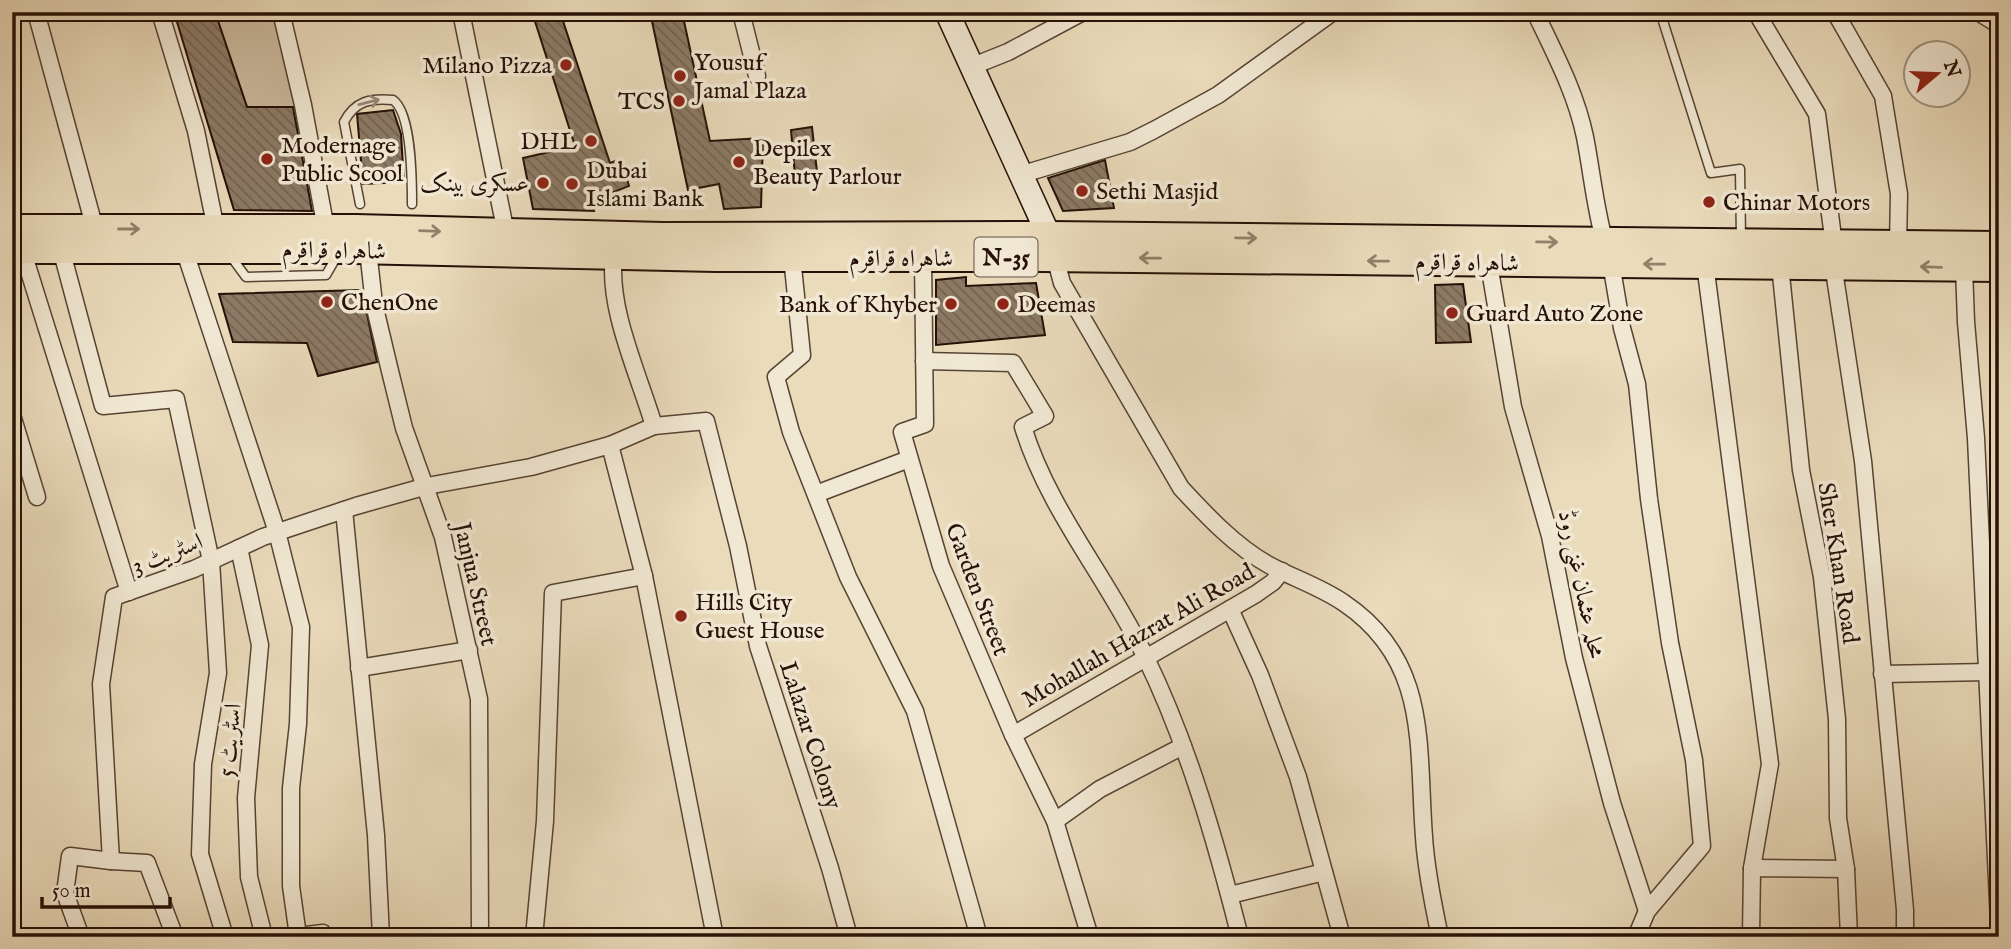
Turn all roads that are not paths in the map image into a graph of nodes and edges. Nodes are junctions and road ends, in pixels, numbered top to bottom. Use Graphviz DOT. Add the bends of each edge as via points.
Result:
graph roads {
  1 [pos="36,12"];
  2 [pos="160,12"];
  3 [pos="281,12"];
  4 [pos="461,12"];
  5 [pos="741,12"];
  6 [pos="947,12"];
  7 [pos="1083,12"];
  8 [pos="1333,12"];
  9 [pos="1535,12"];
  10 [pos="1667,12"];
  11 [pos="1756,12"];
  12 [pos="1835,12"];
  13 [pos="1978,12"];
  14 [pos="1999,26"];
  15 [pos="973,66"];
  16 [pos="757,76"];
  17 [pos="1023,174"];
  18 [pos="360,204"];
  19 [pos="412,204"];
  20 [pos="95,229"];
  21 [pos="326,229"];
  22 [pos="506,233"];
  23 [pos="542,234"];
  24 [pos="848,237"];
  25 [pos="218,239"];
  26 [pos="16,242"];
  27 [pos="1741,244"];
  28 [pos="1898,245"];
  29 [pos="1999,246"];
  30 [pos="704,247"];
  31 [pos="1052,247"];
  32 [pos="61,249"];
  33 [pos="184,249"];
  34 [pos="360,250"];
  35 [pos="1608,253"];
  36 [pos="1833,255"];
  37 [pos="614,256"];
  38 [pos="792,257"];
  39 [pos="923,258"];
  40 [pos="1489,264"];
  41 [pos="1706,264"];
  42 [pos="1780,265"];
  43 [pos="1999,267"];
  44 [pos="1965,268"];
  45 [pos="924,361"];
  46 [pos="12,415"];
  47 [pos="654,426"];
  48 [pos="610,445"];
  49 [pos="909,458"];
  50 [pos="427,486"];
  51 [pos="816,494"];
  52 [pos="37,497"];
  53 [pos="344,510"];
  54 [pos="277,532"];
  55 [pos="239,548"];
  56 [pos="211,561"];
  57 [pos="1282,571"];
  58 [pos="644,576"];
  59 [pos="128,592"];
  60 [pos="1230,609"];
  61 [pos="469,650"];
  62 [pos="1145,656"];
  63 [pos="359,668"];
  64 [pos="1988,672"];
  65 [pos="1882,674"];
  66 [pos="1013,735"];
  67 [pos="1183,746"];
  68 [pos="1055,821"];
  69 [pos="111,861"];
  70 [pos="1752,868"];
  71 [pos="1846,869"];
  72 [pos="1324,872"];
  73 [pos="1230,895"];
  74 [pos="1647,911"];
  75 [pos="1999,922"];
  76 [pos="81,937"];
  77 [pos="174,937"];
  78 [pos="225,937"];
  79 [pos="264,937"];
  80 [pos="324,937"];
  81 [pos="382,937"];
  82 [pos="480,937"];
  83 [pos="534,937"];
  84 [pos="715,937"];
  85 [pos="849,937"];
  86 [pos="979,937"];
  87 [pos="1090,937"];
  88 [pos="1240,937"];
  89 [pos="1342,937"];
  90 [pos="1440,937"];
  91 [pos="1636,937"];
  92 [pos="1751,937"];
  93 [pos="1849,937"];
  94 [pos="1905,937"];
  1 -- 20 [label="street"];
  2 -- 25 [label="street" via="196,131"];
  3 -- 21 [label="street"];
  4 -- 22 [label="street"];
  5 -- 16 [label="street"];
  6 -- 15 [label="street"];
  7 -- 15 [label="street"];
  8 -- 17 [label="street" via="1218,95 1142,136"];
  9 -- 35 [label="street" via="1566,78 1585,136 1590,182"];
  10 -- 27 [label="lane" via="1663,21 1711,173 1741,169"];
  11 -- 36 [label="street" via="1817,114"];
  12 -- 28 [label="street" via="1884,96 1899,194"];
  13 -- 14 [label="street"];
  15 -- 17 [label="street"];
  17 -- 31 [label="street"];
  18 -- 19 [label="lane, one-way" via="344,122 357,105 369,99 393,100 401,111 412,168"];
  20 -- 25 [label="highway, شاہراہ قراقرم / N-35, one-way"];
  20 -- 26 [label="highway, شاہراہ قراقرم / N-35"];
  21 -- 22 [label="highway, شاہراہ قراقرم / N-35, one-way"];
  21 -- 25 [label="highway, شاہراہ قراقرم / N-35"];
  22 -- 23 [label="highway, شاہراہ قراقرم / N-35"];
  23 -- 24 [label="highway" via="571,222 695,218 834,225"];
  23 -- 30 [label="highway, شاہراہ قراقرم / N-35"];
  24 -- 30 [label="highway, شاہراہ قراقرم / N-35"];
  24 -- 31 [label="highway, شاہراہ قراقرم / N-35"];
  25 -- 33 [label="highway, شاہراہ قراقرم / N-35"];
  25 -- 34 [label="highway, شاہراہ قراقرم / N-35"];
  26 -- 32 [label="highway, شاہراہ قراقرم / N-35"];
  26 -- 59 [label="street"];
  27 -- 35 [label="highway, شاہراہ قراقرم / N-35"];
  27 -- 36 [label="highway, شاہراہ قراقرم / N-35"];
  28 -- 29 [label="highway, شاہراہ قراقرم / N-35"];
  28 -- 36 [label="highway, شاہراہ قراقرم / N-35"];
  30 -- 37 [label="highway, شاہراہ قراقرم / N-35"];
  30 -- 38 [label="highway, شاہراہ قراقرم / N-35"];
  31 -- 35 [label="highway, شاہراہ قراقرم / N-35, one-way"];
  31 -- 39 [label="highway, شاہراہ قراقرم / N-35"];
  40 -- 31 [label="highway, شاہراہ قراقرم / N-35, one-way"];
  31 -- 57 [label="street, Mohallah Hazrat Ali Road" via="1062,283 1181,488 1225,531"];
  32 -- 33 [label="highway, شاہراہ قراقرم / N-35"];
  32 -- 56 [label="street" via="103,406 176,399"];
  33 -- 54 [label="street"];
  34 -- 37 [label="highway, شاہراہ قراقرم / N-35"];
  34 -- 50 [label="street, Janjua Street" via="404,428"];
  35 -- 40 [label="highway, شاہراہ قراقرم / N-35"];
  41 -- 35 [label="highway, شاہراہ قراقرم / N-35, one-way"];
  35 -- 74 [label="street" via="1637,384 1649,499 1694,760 1702,846"];
  36 -- 42 [label="highway, شاہراہ قراقرم / N-35"];
  44 -- 36 [label="highway, شاہراہ قراقرم / N-35, one-way"];
  36 -- 65 [label="street" via="1863,461"];
  37 -- 47 [label="street" via="615,298"];
  38 -- 39 [label="highway, شاہراہ قراقرم / N-35"];
  38 -- 51 [label="street" via="802,355 776,377 791,432"];
  39 -- 45 [label="street, Garden Street"];
  40 -- 74 [label="street, محلہ عثمان غنی روڈ" via="1513,407 1550,537 1574,658 1612,803"];
  41 -- 42 [label="highway, شاہراہ قراقرم / N-35"];
  41 -- 70 [label="street" via="1770,764"];
  42 -- 71 [label="street, Sher Khan Road" via="1801,470 1822,577 1837,719 1838,818"];
  43 -- 44 [label="highway, شاہراہ قراقرم / N-35"];
  44 -- 64 [label="street"];
  45 -- 49 [label="street, Garden Street" via="925,424 902,432"];
  45 -- 62 [label="street" via="1013,363 1045,416 1023,427 1035,465"];
  46 -- 52 [label="street"];
  47 -- 48 [label="street, Lalazar Colony"];
  47 -- 85 [label="street, Lalazar Colony" via="706,421 758,646 831,867"];
  48 -- 50 [label="street, اسٹریٹ 3" via="531,467"];
  48 -- 58 [label="street"];
  49 -- 51 [label="street"];
  49 -- 66 [label="street, Garden Street" via="941,566"];
  50 -- 53 [label="street, اسٹریٹ 3"];
  50 -- 61 [label="street, Janjua Street"];
  51 -- 86 [label="street" via="848,577 915,711"];
  53 -- 54 [label="street, اسٹریٹ 3"];
  53 -- 63 [label="street"];
  54 -- 55 [label="street, اسٹریٹ 3"];
  54 -- 80 [label="street" via="301,627 291,788 291,886 298,936 323,933"];
  55 -- 56 [label="street, اسٹریٹ 3"];
  55 -- 79 [label="street, اسٹریٹ 5" via="260,645 246,797 249,877"];
  56 -- 59 [label="street, اسٹریٹ 3"];
  56 -- 78 [label="street" via="218,673 203,764 200,855"];
  57 -- 60 [label="street, Mohallah Hazrat Ali Road" via="1273,582"];
  57 -- 90 [label="street, Mohallah Hazrat Ali Road" via="1343,602 1380,632 1394,650 1413,701 1424,839"];
  58 -- 83 [label="street" via="553,593 545,821"];
  58 -- 84 [label="street"];
  59 -- 69 [label="street, اسٹریٹ 3" via="114,597 101,684"];
  60 -- 62 [label="street, Mohallah Hazrat Ali Road"];
  60 -- 72 [label="street" via="1298,777"];
  61 -- 63 [label="street"];
  61 -- 82 [label="street, Janjua Street" via="479,699"];
  62 -- 66 [label="street, Mohallah Hazrat Ali Road"];
  62 -- 67 [label="street"];
  63 -- 81 [label="street"];
  64 -- 65 [label="street"];
  64 -- 75 [label="street"];
  65 -- 94 [label="street"];
  66 -- 68 [label="street, Garden Street"];
  67 -- 68 [label="street" via="1100,789"];
  67 -- 73 [label="street"];
  68 -- 87 [label="street, Garden Street"];
  69 -- 76 [label="street" via="70,856 65,893"];
  69 -- 77 [label="street" via="147,863"];
  70 -- 71 [label="street"];
  70 -- 92 [label="street"];
  71 -- 93 [label="street, Sher Khan Road"];
  72 -- 73 [label="street"];
  72 -- 89 [label="street"];
  73 -- 88 [label="street"];
  74 -- 91 [label="street"];
}
